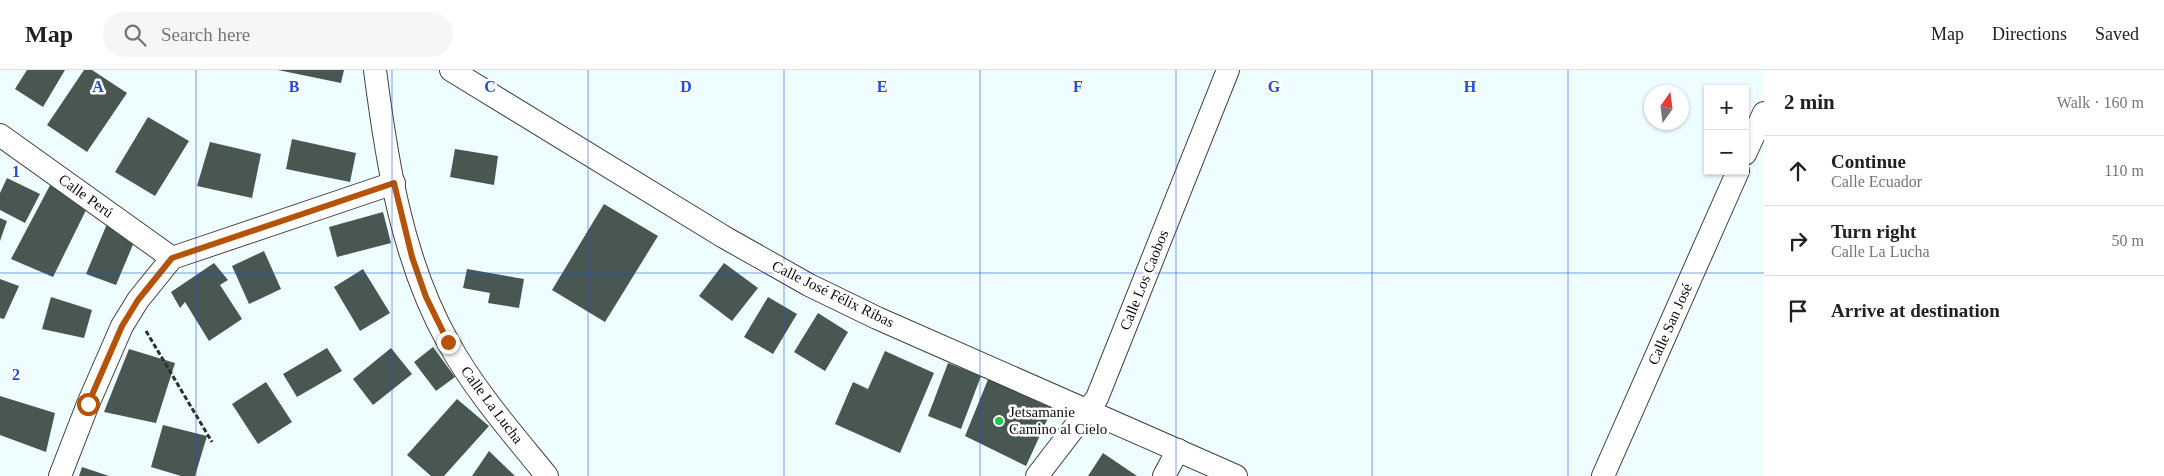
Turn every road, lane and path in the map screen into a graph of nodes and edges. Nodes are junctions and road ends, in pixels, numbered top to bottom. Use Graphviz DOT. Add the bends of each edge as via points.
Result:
graph roads {
  1 [pos="374,70"];
  2 [pos="451,70"];
  3 [pos="1228,70"];
  4 [pos="1764,112"];
  5 [pos="0,135"];
  6 [pos="1749,145"];
  7 [pos="1736,175"];
  8 [pos="394,183"];
  9 [pos="172,258"];
  10 [pos="132,309"];
  11 [pos="1089,410"];
  12 [pos="212,442"];
  13 [pos="1178,450"];
  14 [pos="60,476"];
  15 [pos="547,476"];
  16 [pos="1037,476"];
  17 [pos="1164,476"];
  18 [pos="1236,476"];
  19 [pos="1603,476"];
  1 -- 8 [label="street, Calle La Lucha" via="385,147"];
  2 -- 11 [label="street, Calle José Félix Ribas" via="724,237 809,285"];
  3 -- 11 [label="street, Calle Los Caobos" via="1097,398"];
  4 -- 6 [label="street"];
  5 -- 9 [label="street, Calle Perú"];
  7 -- 19 [label="street, Calle San José"];
  8 -- 9 [label="street"];
  8 -- 15 [label="street, Calle La Lucha" via="412,257 426,297 448,342 470,377"];
  9 -- 10 [label="street"];
  10 -- 12 [label="path"];
  10 -- 14 [label="street" via="104,365"];
  11 -- 13 [label="street, Calle José Félix Ribas"];
  11 -- 16 [label="street, Calle Los Caobos"];
  13 -- 17 [label="street"];
  13 -- 18 [label="street, Calle José Félix Ribas"];
}
